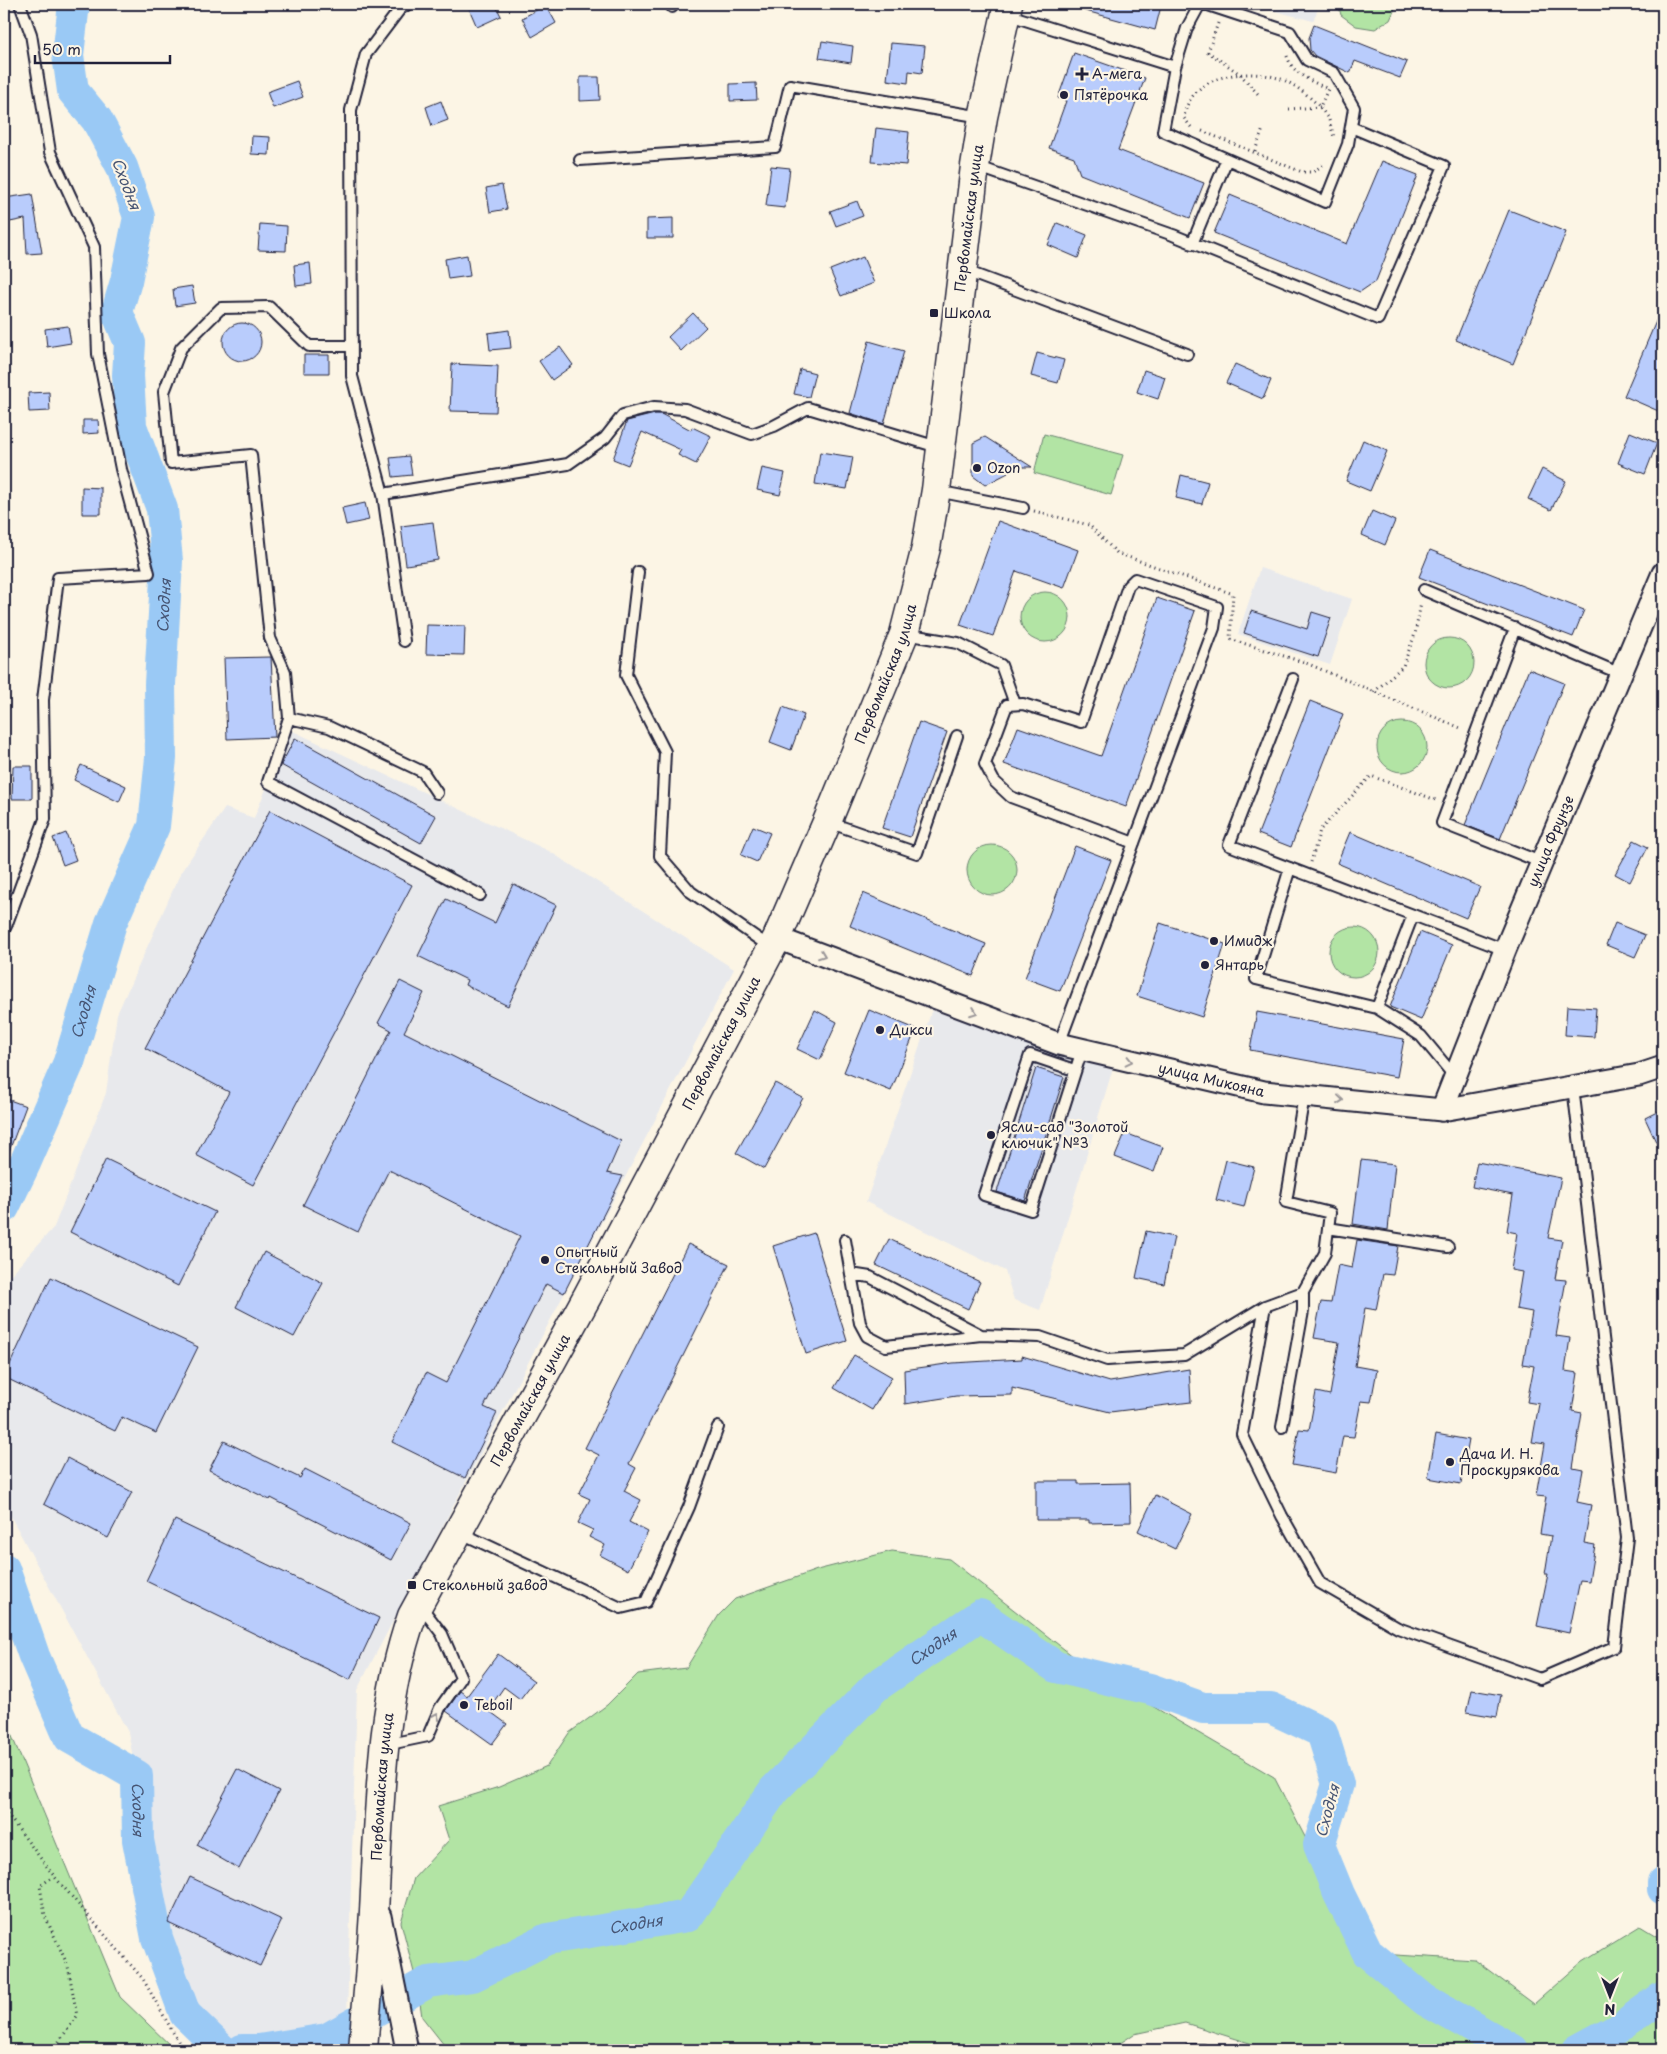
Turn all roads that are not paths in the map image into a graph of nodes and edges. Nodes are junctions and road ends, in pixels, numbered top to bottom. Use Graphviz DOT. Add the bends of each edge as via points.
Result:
graph roads {
  1 [pos="20,4"];
  2 [pos="408,4"];
  3 [pos="1200,4"];
  4 [pos="1205,4"];
  5 [pos="1006,9"];
  6 [pos="1175,67"];
  7 [pos="983,117"];
  8 [pos="1351,127"];
  9 [pos="1227,159"];
  10 [pos="580,160"];
  11 [pos="975,166"];
  12 [pos="1192,244"];
  13 [pos="962,269"];
  14 [pos="352,346"];
  15 [pos="1187,354"];
  16 [pos="942,448"];
  17 [pos="936,490"];
  18 [pos="383,494"];
  19 [pos="1023,508"];
  20 [pos="638,572"];
  21 [pos="1663,573"];
  22 [pos="1424,590"];
  23 [pos="1515,628"];
  24 [pos="904,634"];
  25 [pos="404,641"];
  26 [pos="1621,674"];
  27 [pos="1293,679"];
  28 [pos="1016,704"];
  29 [pos="289,718"];
  30 [pos="957,736"];
  31 [pos="437,793"];
  32 [pos="827,822"];
  33 [pos="1134,843"];
  34 [pos="1543,863"];
  35 [pos="1290,868"];
  36 [pos="480,895"];
  37 [pos="1413,915"];
  38 [pos="4,926"];
  39 [pos="774,943"];
  40 [pos="1505,950"];
  41 [pos="1377,1008"];
  42 [pos="1059,1044"];
  43 [pos="1082,1050"];
  44 [pos="1663,1067"];
  45 [pos="1074,1070"];
  46 [pos="1455,1077"];
  47 [pos="1573,1087"];
  48 [pos="1304,1096"];
  49 [pos="1442,1110"];
  50 [pos="1328,1228"];
  51 [pos="845,1240"];
  52 [pos="1448,1247"];
  53 [pos="851,1274"];
  54 [pos="1303,1292"];
  55 [pos="1265,1306"];
  56 [pos="981,1335"];
  57 [pos="718,1427"];
  58 [pos="1282,1427"];
  59 [pos="458,1531"];
  60 [pos="419,1604"];
  61 [pos="384,1745"];
  62 [pos="380,1968"];
  63 [pos="363,2050"];
  64 [pos="407,2050"];
  65 [pos="1190,2050"];
  66 [pos="1203,2050"];
  1 -- 38 [label="lane" via="31,34 50,152 94,248 98,354 121,469 149,573 58,578 43,700 45,818"];
  2 -- 14 [label="lane" via="400,9 366,54 351,110"];
  3 -- 6 [label="lane" via="1187,28"];
  4 -- 8 [label="lane" via="1290,32 1307,60 1334,74 1354,108"];
  5 -- 6 [label="lane"];
  5 -- 7 [label="main road, Первомайская улица"];
  6 -- 9 [label="lane" via="1163,131"];
  7 -- 10 [label="lane" via="790,85 774,147"];
  7 -- 11 [label="main road, Первомайская улица"];
  8 -- 9 [label="lane" via="1348,144 1325,202"];
  8 -- 12 [label="lane" via="1444,166 1378,319"];
  9 -- 12 [label="lane"];
  11 -- 12 [label="lane"];
  11 -- 13 [label="main road, Первомайская улица"];
  13 -- 15 [label="lane"];
  13 -- 16 [label="main road, Первомайская улица"];
  14 -- 18 [label="lane" via="352,376"];
  14 -- 29 [label="lane" via="309,346 269,307 221,308 181,348 164,392 171,463 251,456 270,638 285,672"];
  16 -- 17 [label="main road, Первомайская улица"];
  16 -- 18 [label="lane" via="808,408 752,434 685,409 654,407 623,415 605,438 568,464"];
  17 -- 19 [label="lane"];
  17 -- 24 [label="main road, Первомайская улица" via="926,548"];
  18 -- 25 [label="lane"];
  20 -- 39 [label="lane" via="626,675 665,752 660,856 691,892"];
  21 -- 26 [label="street, улица Фрунзе"];
  22 -- 23 [label="lane"];
  23 -- 26 [label="lane"];
  23 -- 34 [label="lane" via="1442,823"];
  24 -- 28 [label="lane" via="958,643 1001,665"];
  24 -- 32 [label="main road, Первомайская улица"];
  26 -- 34 [label="street, улица Фрунзе"];
  27 -- 35 [label="lane" via="1229,845"];
  28 -- 33 [label="lane" via="1007,705 985,764 994,781 1011,797"];
  28 -- 33 [label="lane" via="1080,722 1128,586 1135,579 1217,607 1214,628"];
  29 -- 31 [label="lane" via="330,728 423,772"];
  29 -- 36 [label="lane" via="268,782"];
  30 -- 32 [label="lane" via="917,853"];
  32 -- 39 [label="main road, Первомайская улица"];
  33 -- 42 [label="lane"];
  34 -- 40 [label="street, улица Фрунзе"];
  35 -- 37 [label="lane"];
  35 -- 41 [label="lane" via="1256,979"];
  37 -- 40 [label="lane"];
  37 -- 41 [label="lane"];
  39 -- 42 [label="street, улица Микояна, one-way"];
  39 -- 59 [label="main road, Первомайская улица" via="588,1295"];
  40 -- 46 [label="street, улица Фрунзе"];
  41 -- 46 [label="lane" via="1421,1036"];
  42 -- 43 [label="street, улица Микояна"];
  43 -- 45 [label="lane"];
  43 -- 48 [label="street, улица Микояна, one-way" via="1264,1092"];
  44 -- 47 [label="street, улица Микояна" via="1639,1075"];
  45 -- 45 [label="lane" via="1031,1210 984,1195 1030,1055"];
  46 -- 49 [label="street, улица Фрунзе"];
  47 -- 49 [label="street, улица Микояна"];
  47 -- 55 [label="lane" via="1627,1538 1614,1647 1540,1679 1398,1628 1320,1583 1282,1516 1242,1434"];
  48 -- 49 [label="street, улица Микояна, one-way"];
  48 -- 50 [label="lane" via="1286,1202 1330,1213"];
  50 -- 52 [label="lane"];
  50 -- 54 [label="lane" via="1325,1253"];
  51 -- 53 [label="lane"];
  53 -- 56 [label="lane" via="870,1277"];
  53 -- 56 [label="lane" via="860,1323 867,1336 886,1346"];
  54 -- 55 [label="lane"];
  54 -- 58 [label="lane" via="1303,1311"];
  55 -- 56 [label="lane" via="1184,1355 1107,1360 1040,1337"];
  57 -- 59 [label="lane" via="689,1507 646,1602 621,1608"];
  59 -- 60 [label="main road, Первомайская улица"];
  60 -- 61 [label="main road, Первомайская улица" via="402,1644"];
  61 -- 60 [label="lane, one-way" via="428,1736 440,1708 461,1678 442,1634"];
  61 -- 62 [label="main road, Первомайская улица" via="375,1893"];
  62 -- 63 [label="main road, Первомайская улица"];
  62 -- 64 [label="street" via="402,2026"];
  65 -- 66 [label="lane"];
}
